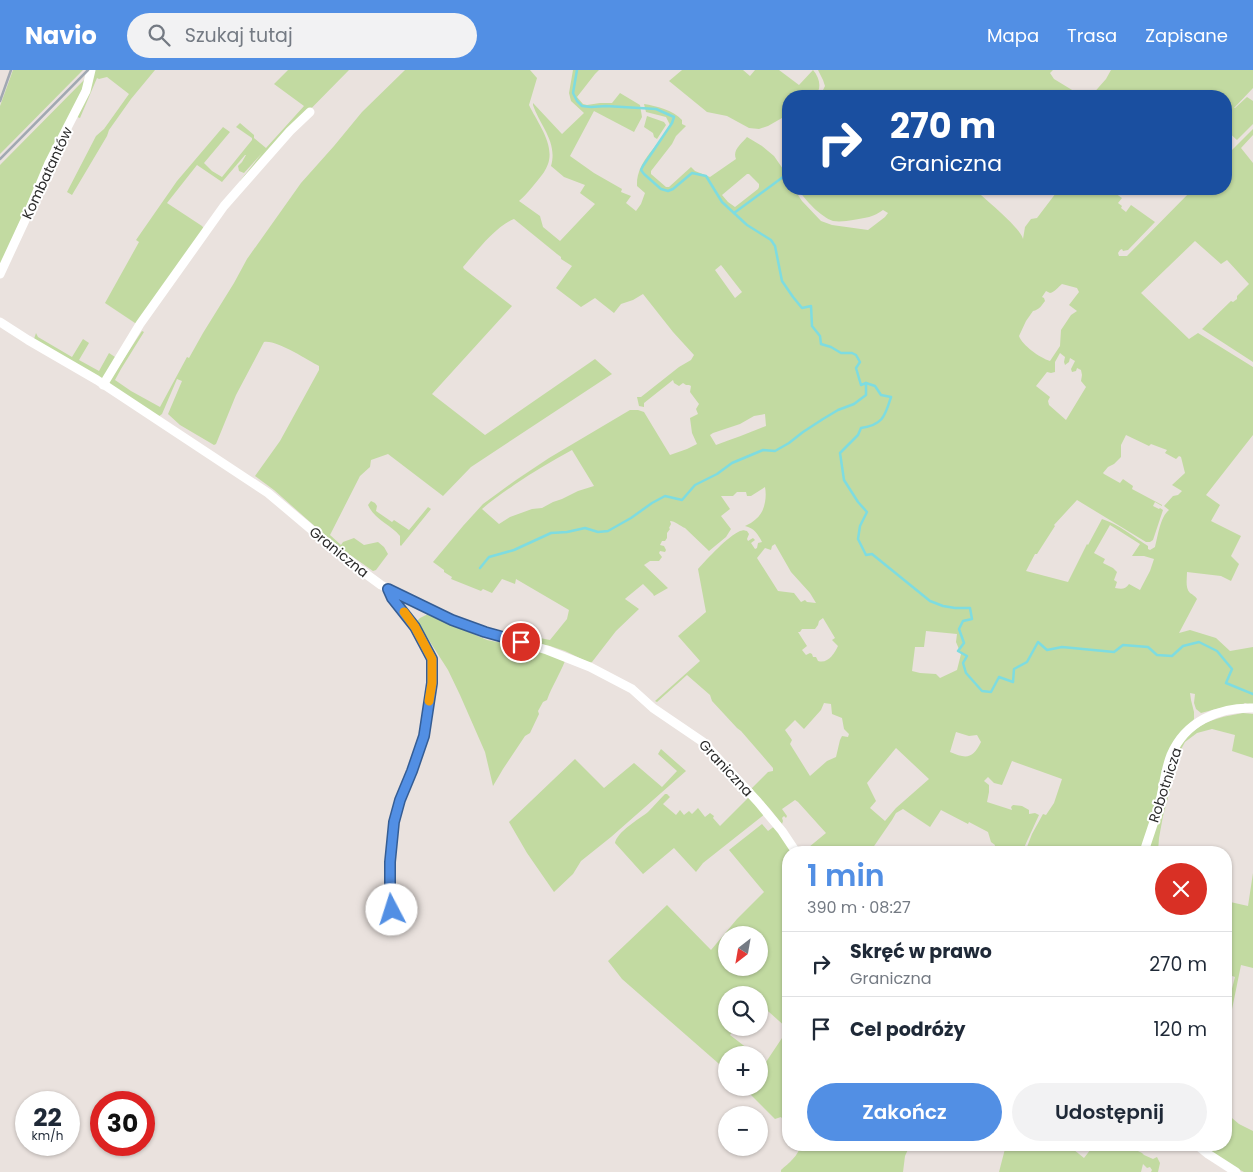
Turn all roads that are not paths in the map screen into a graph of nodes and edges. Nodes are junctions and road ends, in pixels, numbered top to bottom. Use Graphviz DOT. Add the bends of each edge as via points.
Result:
graph roads {
  1 [pos="91,70"];
  2 [pos="310,112"];
  3 [pos="0,274"];
  4 [pos="0,322"];
  5 [pos="103,385"];
  6 [pos="388,589"];
  7 [pos="1253,708"];
  8 [pos="792,846"];
  9 [pos="1146,846"];
  10 [pos="392,910"];
  11 [pos="1204,1151"];
  12 [pos="1236,1172"];
  1 -- 3 [label="street, Kombatantów" via="86,91 49,163"];
  2 -- 5 [label="street" via="224,206 140,324"];
  4 -- 5 [label="street, Graniczna"];
  5 -- 6 [label="street, Graniczna" via="268,493 351,563"];
  6 -- 8 [label="street, Graniczna" via="452,620 590,667 632,689 703,742 758,802"];
  6 -- 10 [label="street" via="415,627 432,659 424,736 394,822 390,862"];
  7 -- 9 [label="street, Robotnicza" via="1214,714 1192,725 1179,740 1166,771"];
  11 -- 12 [label="street"];
}
